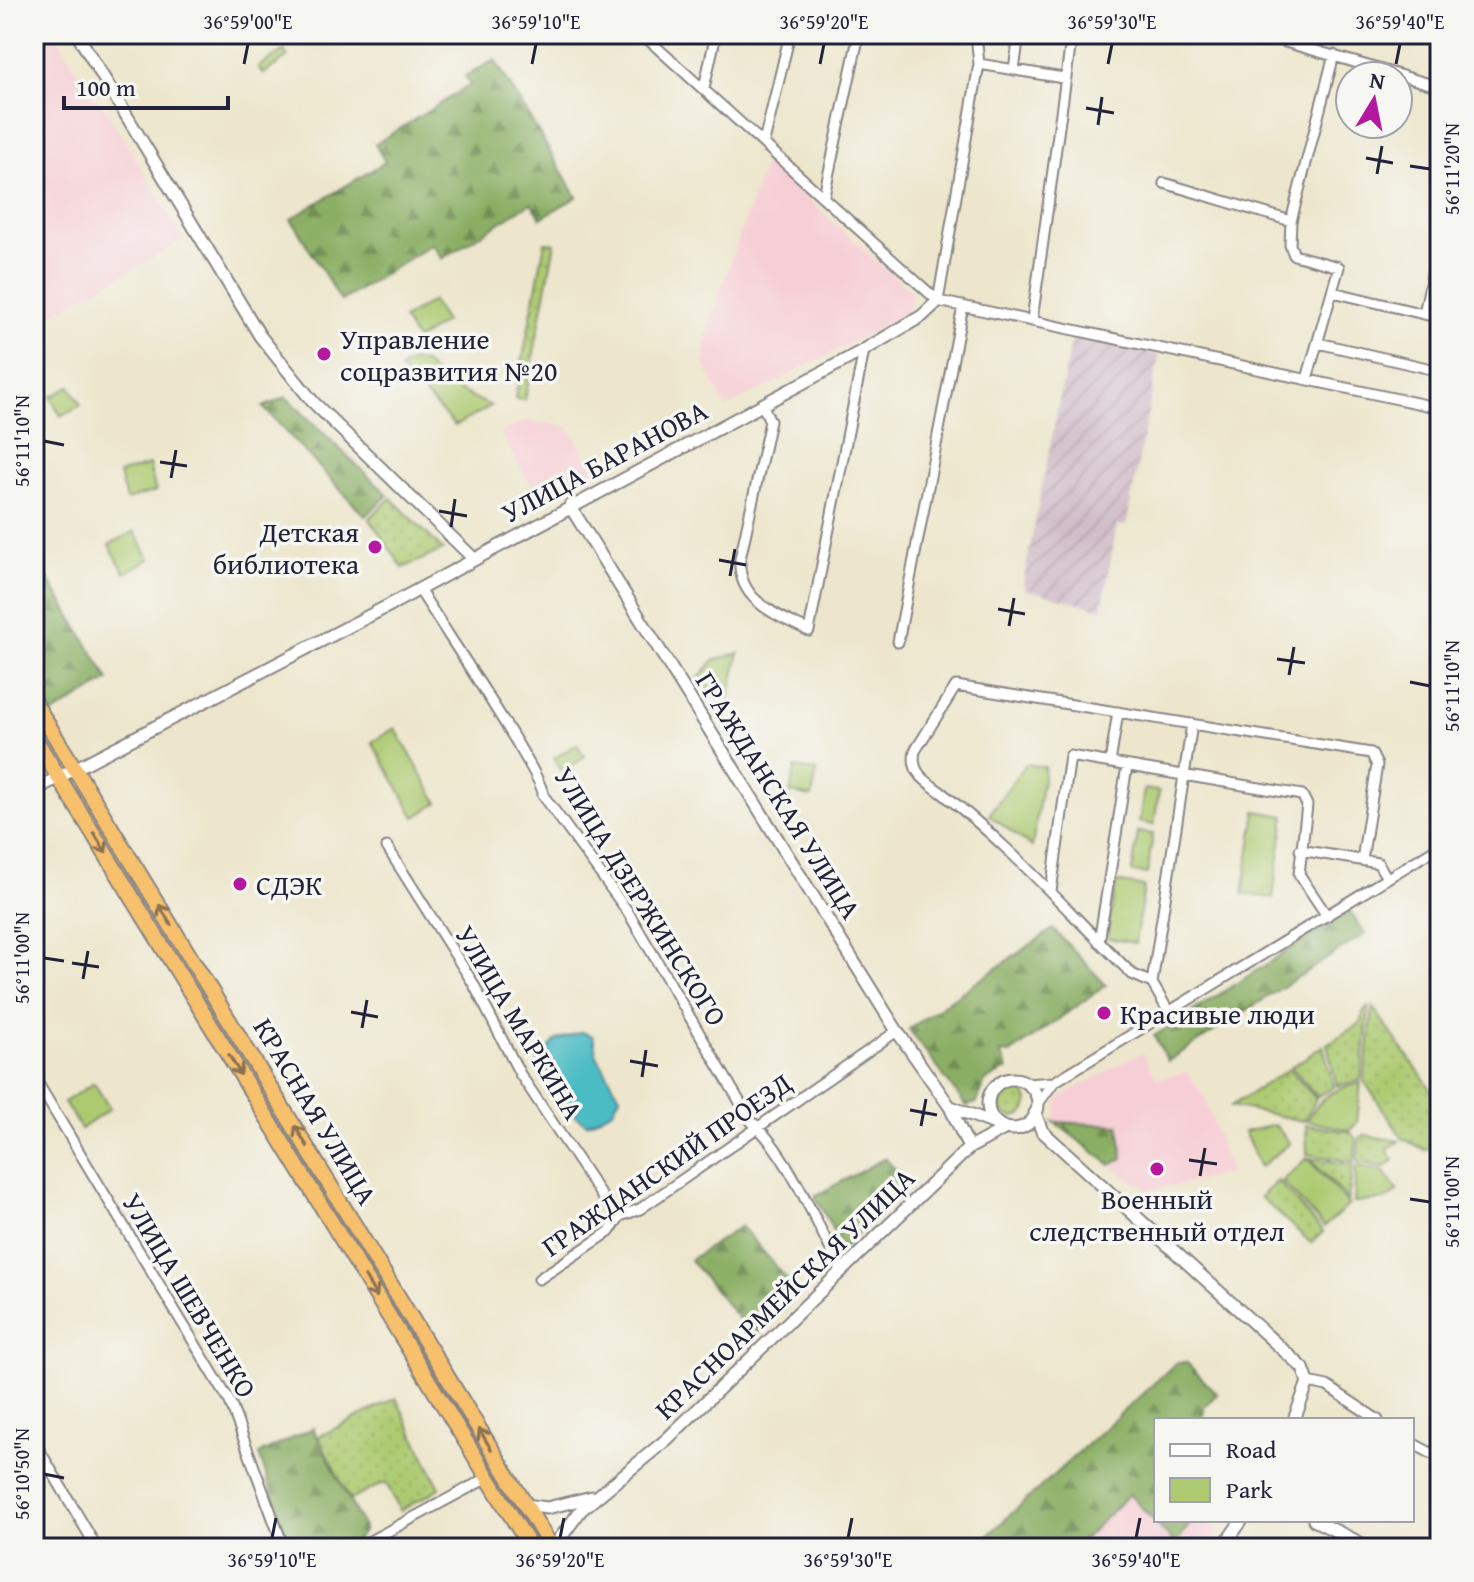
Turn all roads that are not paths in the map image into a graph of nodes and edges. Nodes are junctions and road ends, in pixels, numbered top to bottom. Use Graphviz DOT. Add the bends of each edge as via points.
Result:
graph roads {
  1 [pos="77,34"];
  2 [pos="642,34"];
  3 [pos="716,34"];
  4 [pos="790,34"];
  5 [pos="859,34"];
  6 [pos="976,34"];
  7 [pos="1019,34"];
  8 [pos="1072,34"];
  9 [pos="1258,34"];
  10 [pos="1334,55"];
  11 [pos="979,64"];
  12 [pos="1014,70"];
  13 [pos="1063,78"];
  14 [pos="1440,87"];
  15 [pos="704,88"];
  16 [pos="764,142"];
  17 [pos="1164,183"];
  18 [pos="824,195"];
  19 [pos="1291,221"];
  20 [pos="1440,236"];
  21 [pos="1333,292"];
  22 [pos="938,301"];
  23 [pos="963,306"];
  24 [pos="1424,314"];
  25 [pos="1440,318"];
  26 [pos="1032,320"];
  27 [pos="1318,343"];
  28 [pos="864,350"];
  29 [pos="1440,371"];
  30 [pos="1307,379"];
  31 [pos="762,404"];
  32 [pos="1440,408"];
  33 [pos="570,506"];
  34 [pos="459,544"];
  35 [pos="473,558"];
  36 [pos="454,569"];
  37 [pos="419,589"];
  38 [pos="898,642"];
  39 [pos="34,702"];
  40 [pos="1118,712"];
  41 [pos="1192,724"];
  42 [pos="34,737"];
  43 [pos="1110,763"];
  44 [pos="74,766"];
  45 [pos="1127,766"];
  46 [pos="1184,775"];
  47 [pos="59,777"];
  48 [pos="34,790"];
  49 [pos="1440,846"];
  50 [pos="387,847"];
  51 [pos="1300,850"];
  52 [pos="1362,860"];
  53 [pos="1387,878"];
  54 [pos="1051,891"];
  55 [pos="1327,916"];
  56 [pos="1099,942"];
  57 [pos="1152,983"];
  58 [pos="1170,1014"];
  59 [pos="897,1031"];
  60 [pos="34,1077"];
  61 [pos="1054,1082"];
  62 [pos="1026,1084"];
  63 [pos="950,1107"];
  64 [pos="1036,1109"];
  65 [pos="987,1111"];
  66 [pos="967,1114"];
  67 [pos="1003,1126"];
  68 [pos="1023,1126"];
  69 [pos="758,1127"];
  70 [pos="1042,1131"];
  71 [pos="974,1145"];
  72 [pos="620,1216"];
  73 [pos="842,1271"];
  74 [pos="539,1279"];
  75 [pos="1308,1382"];
  76 [pos="1295,1418"];
  77 [pos="1375,1418"];
  78 [pos="34,1441"];
  79 [pos="1414,1444"];
  80 [pos="1440,1458"];
  81 [pos="487,1478"];
  82 [pos="597,1495"];
  83 [pos="525,1505"];
  84 [pos="1241,1522"];
  85 [pos="1318,1522"];
  86 [pos="97,1548"];
  87 [pos="284,1548"];
  88 [pos="357,1548"];
  89 [pos="531,1548"];
  90 [pos="553,1548"];
  91 [pos="1222,1548"];
  92 [pos="1370,1548"];
  1 -- 34 [label="street" via="277,359 313,402"];
  2 -- 15 [label="street"];
  3 -- 15 [label="street"];
  4 -- 16 [label="street"];
  5 -- 18 [label="street"];
  6 -- 11 [label="street"];
  7 -- 12 [label="street"];
  8 -- 13 [label="street"];
  9 -- 10 [label="street"];
  10 -- 14 [label="street"];
  10 -- 19 [label="street"];
  11 -- 12 [label="street"];
  11 -- 22 [label="street"];
  12 -- 13 [label="street"];
  13 -- 26 [label="street"];
  15 -- 16 [label="street"];
  16 -- 18 [label="street"];
  17 -- 19 [label="street"];
  18 -- 22 [label="street"];
  19 -- 21 [label="street" via="1294,255 1339,267"];
  20 -- 24 [label="street"];
  21 -- 24 [label="street"];
  21 -- 27 [label="street"];
  22 -- 23 [label="street"];
  22 -- 28 [label="street, УЛИЦА БАРАНОВА"];
  23 -- 26 [label="street"];
  23 -- 38 [label="street"];
  24 -- 25 [label="street"];
  26 -- 30 [label="street"];
  27 -- 29 [label="street"];
  27 -- 30 [label="street"];
  28 -- 31 [label="street, УЛИЦА БАРАНОВА"];
  28 -- 31 [label="street" via="809,631 764,608 741,580 740,559 770,421"];
  30 -- 32 [label="street"];
  31 -- 33 [label="street, УЛИЦА БАРАНОВА"];
  33 -- 35 [label="street, УЛИЦА БАРАНОВА"];
  33 -- 59 [label="street, ГРАЖДАНСКАЯ УЛИЦА"];
  34 -- 35 [label="street"];
  34 -- 36 [label="street" via="461,557"];
  35 -- 36 [label="street, УЛИЦА БАРАНОВА"];
  36 -- 37 [label="street, УЛИЦА БАРАНОВА"];
  37 -- 44 [label="street, УЛИЦА БАРАНОВА"];
  37 -- 69 [label="street, УЛИЦА ДЗЕРЖИНСКОГО" via="543,786 543,795 628,912"];
  39 -- 44 [label="highway, КРАСНАЯ УЛИЦА"];
  40 -- 41 [label="street"];
  40 -- 43 [label="street"];
  40 -- 54 [label="street" via="956,686 915,751 919,776 982,824"];
  41 -- 46 [label="street"];
  41 -- 52 [label="street" via="1371,753 1377,765"];
  42 -- 47 [label="highway, КРАСНАЯ УЛИЦА"];
  43 -- 45 [label="street"];
  43 -- 54 [label="street" via="1070,756"];
  44 -- 47 [label="street, УЛИЦА БАРАНОВА"];
  83 -- 44 [label="highway, КРАСНАЯ УЛИЦА, one-way"];
  45 -- 46 [label="street"];
  45 -- 56 [label="street"];
  46 -- 51 [label="street" via="1302,795 1307,805"];
  46 -- 57 [label="street"];
  47 -- 48 [label="street, УЛИЦА БАРАНОВА"];
  47 -- 81 [label="highway, КРАСНАЯ УЛИЦА, one-way"];
  49 -- 53 [label="street"];
  50 -- 72 [label="street, УЛИЦА МАРКИНА" via="473,983 520,1074"];
  51 -- 52 [label="street"];
  51 -- 55 [label="street" via="1299,874"];
  52 -- 53 [label="street" via="1378,863"];
  53 -- 55 [label="street"];
  54 -- 56 [label="street"];
  55 -- 58 [label="street"];
  56 -- 57 [label="street" via="1132,974"];
  57 -- 58 [label="street"];
  58 -- 61 [label="street"];
  59 -- 63 [label="street, ГРАЖДАНСКАЯ УЛИЦА"];
  59 -- 69 [label="street, ГРАЖДАНСКИЙ ПРОЕЗД"];
  60 -- 87 [label="street, УЛИЦА ШЕВЧЕНКО" via="230,1402"];
  61 -- 62 [label="street"];
  61 -- 64 [label="street"];
  62 -- 64 [label="street" via="1033,1090"];
  62 -- 65 [label="street" via="1013,1079 999,1083"];
  63 -- 66 [label="street"];
  63 -- 71 [label="street, ГРАЖДАНСКАЯ УЛИЦА"];
  64 -- 68 [label="street"];
  64 -- 70 [label="street"];
  65 -- 66 [label="street"];
  65 -- 66 [label="street"];
  65 -- 67 [label="street"];
  65 -- 71 [label="street"];
  67 -- 68 [label="street"];
  67 -- 71 [label="street, КРАСНОАРМЕЙСКАЯ УЛИЦА"];
  68 -- 70 [label="street"];
  69 -- 72 [label="street, ГРАЖДАНСКИЙ ПРОЕЗД" via="640,1209"];
  69 -- 73 [label="street, УЛИЦА ДЗЕРЖИНСКОГО" via="789,1170"];
  70 -- 75 [label="street" via="1292,1356"];
  71 -- 73 [label="street, КРАСНОАРМЕЙСКАЯ УЛИЦА"];
  72 -- 74 [label="street, ГРАЖДАНСКИЙ ПРОЕЗД" via="609,1232"];
  73 -- 82 [label="street, КРАСНОАРМЕЙСКАЯ УЛИЦА" via="666,1440"];
  75 -- 76 [label="street"];
  75 -- 77 [label="street" via="1327,1386"];
  78 -- 86 [label="street"];
  79 -- 80 [label="street"];
  81 -- 88 [label="street"];
  81 -- 89 [label="highway, КРАСНАЯ УЛИЦА"];
  82 -- 83 [label="street" via="558,1506"];
  82 -- 90 [label="street"];
  83 -- 90 [label="highway, КРАСНАЯ УЛИЦА"];
  84 -- 91 [label="street"];
  85 -- 92 [label="street"];
}
